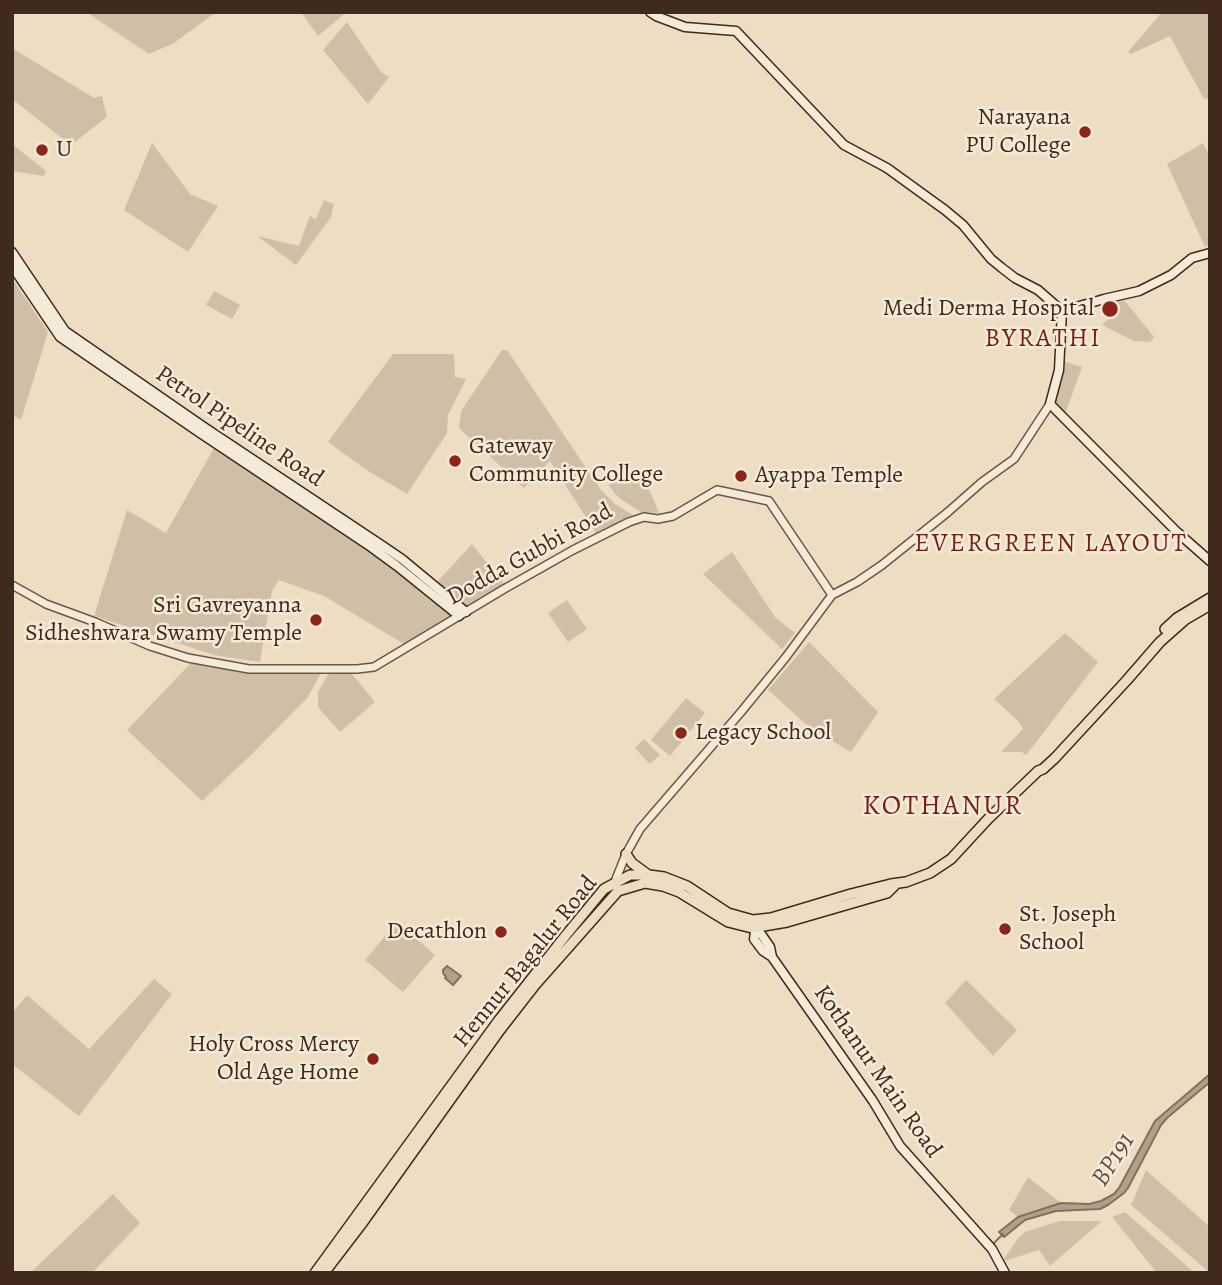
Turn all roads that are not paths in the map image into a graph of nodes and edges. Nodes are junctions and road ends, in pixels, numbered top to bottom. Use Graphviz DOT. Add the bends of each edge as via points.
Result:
graph roads {
  1 [pos="650,12"];
  2 [pos="12,252"];
  3 [pos="1210,253"];
  4 [pos="12,266"];
  5 [pos="1062,311"];
  6 [pos="1050,404"];
  7 [pos="283,485"];
  8 [pos="1210,561"];
  9 [pos="12,585"];
  10 [pos="832,595"];
  11 [pos="1210,598"];
  12 [pos="1210,605"];
  13 [pos="463,614"];
  14 [pos="1038,771"];
  15 [pos="626,854"];
  16 [pos="649,875"];
  17 [pos="616,887"];
  18 [pos="753,927"];
  19 [pos="315,1273"];
  20 [pos="324,1273"];
  21 [pos="1005,1273"];
  1 -- 5 [label="main road" via="685,27 736,31 844,145 892,171 945,210 991,259"];
  2 -- 7 [label="main road, Petrol Pipeline Road" via="65,331"];
  3 -- 5 [label="main road" via="1192,258 1139,291"];
  4 -- 7 [label="main road, Petrol Pipeline Road" via="60,337"];
  5 -- 6 [label="main road" via="1059,370"];
  6 -- 8 [label="main road"];
  6 -- 10 [label="street" via="1014,459 882,565"];
  7 -- 13 [label="main road, Petrol Pipeline Road" via="402,559"];
  9 -- 13 [label="street, Dodda Gubbi Road" via="46,604 150,646 249,669 373,667"];
  10 -- 13 [label="street, Dodda Gubbi Road" via="769,501 718,490 673,516 629,522"];
  10 -- 15 [label="street" via="741,712 640,829"];
  11 -- 14 [label="main road, Hennur Bagalur Road" via="1177,618 1156,638"];
  12 -- 14 [label="main road, Hennur Bagalur Road" via="1160,642 1075,737"];
  14 -- 18 [label="main road, Hennur Bagalur Road" via="951,859 930,873 896,884 887,893 787,922"];
  15 -- 16 [label="main road"];
  15 -- 17 [label="street"];
  16 -- 17 [label="main road, Hennur Bagalur Road" via="630,876"];
  16 -- 18 [label="main road, Hennur Bagalur Road" via="687,886"];
  17 -- 18 [label="main road, Hennur Bagalur Road" via="663,886 728,922"];
  17 -- 19 [label="main road, Hennur Bagalur Road" via="604,890 499,1020"];
  17 -- 20 [label="main road, Hennur Bagalur Road" via="500,1030"];
  18 -- 21 [label="main road, Kothanur Main Road" via="754,939 772,957 901,1146 992,1249"];
}
